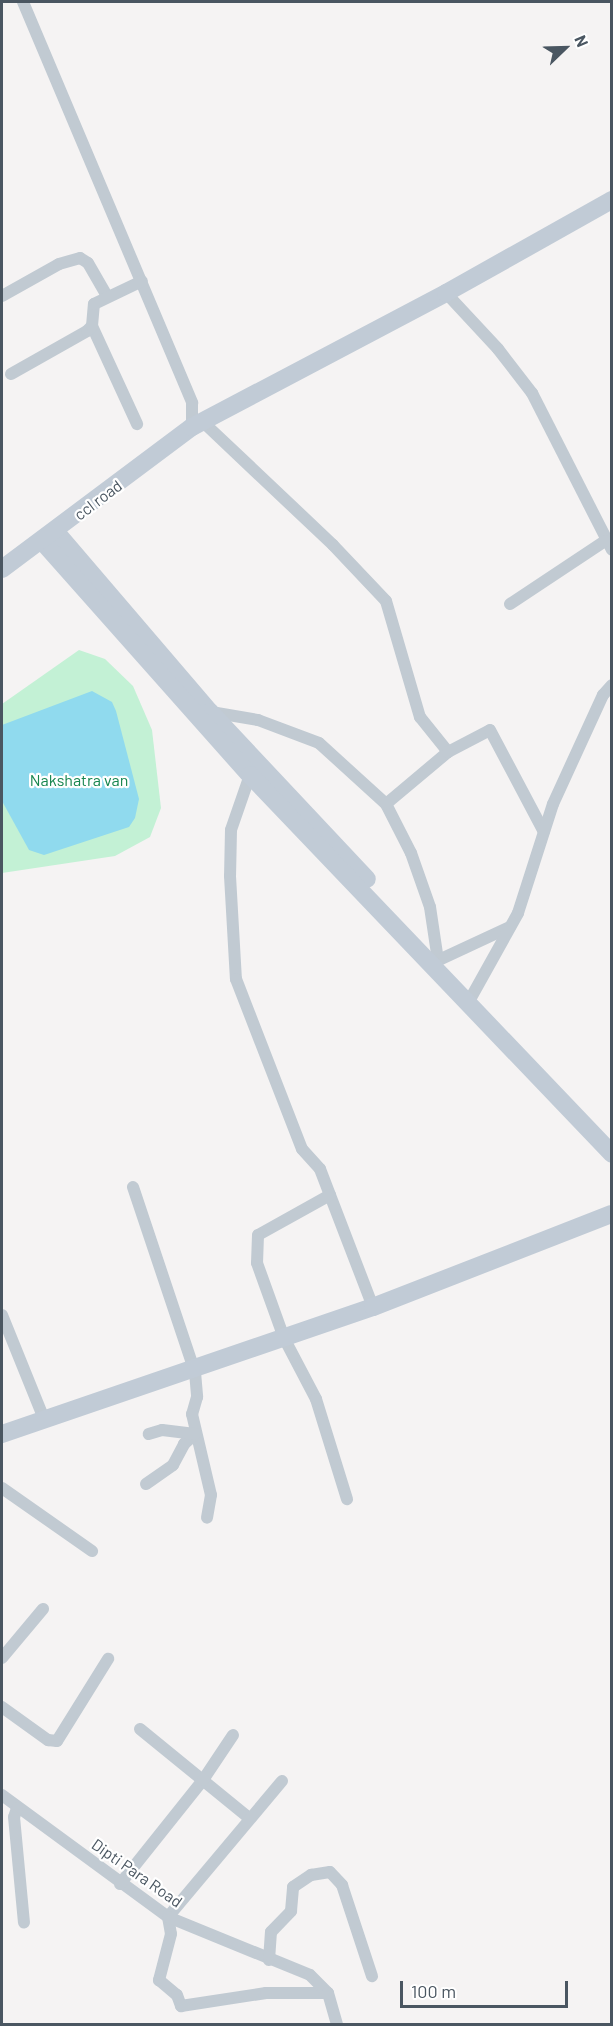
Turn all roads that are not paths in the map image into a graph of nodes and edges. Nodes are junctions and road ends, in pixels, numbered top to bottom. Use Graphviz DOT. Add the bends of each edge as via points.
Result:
graph roads {
  1 [pos="23,2"];
  2 [pos="612,200"];
  3 [pos="142,281"];
  4 [pos="446,293"];
  5 [pos="2,296"];
  6 [pos="107,296"];
  7 [pos="92,326"];
  8 [pos="11,374"];
  9 [pos="137,424"];
  10 [pos="197,425"];
  11 [pos="49,536"];
  12 [pos="608,545"];
  13 [pos="2,569"];
  14 [pos="510,604"];
  15 [pos="612,685"];
  16 [pos="210,712"];
  17 [pos="448,752"];
  18 [pos="255,771"];
  19 [pos="386,804"];
  20 [pos="544,832"];
  21 [pos="510,927"];
  22 [pos="439,956"];
  23 [pos="471,998"];
  24 [pos="612,1136"];
  25 [pos="612,1154"];
  26 [pos="133,1187"];
  27 [pos="330,1195"];
  28 [pos="612,1214"];
  29 [pos="373,1307"];
  30 [pos="2,1315"];
  31 [pos="284,1338"];
  32 [pos="195,1372"];
  33 [pos="44,1419"];
  34 [pos="2,1434"];
  35 [pos="148,1434"];
  36 [pos="195,1434"];
  37 [pos="146,1484"];
  38 [pos="2,1488"];
  39 [pos="347,1499"];
  40 [pos="207,1518"];
  41 [pos="92,1551"];
  42 [pos="43,1609"];
  43 [pos="2,1658"];
  44 [pos="108,1659"];
  45 [pos="2,1707"];
  46 [pos="140,1730"];
  47 [pos="233,1735"];
  48 [pos="203,1780"];
  49 [pos="282,1781"];
  50 [pos="2,1796"];
  51 [pos="17,1808"];
  52 [pos="249,1818"];
  53 [pos="120,1884"];
  54 [pos="168,1917"];
  55 [pos="24,1923"];
  56 [pos="268,1960"];
  57 [pos="372,1976"];
  58 [pos="328,1992"];
  59 [pos="337,2025"];
  1 -- 3 [label="street"];
  2 -- 4 [label="main road, ccl road"];
  3 -- 6 [label="street"];
  3 -- 10 [label="street" via="192,403"];
  4 -- 10 [label="main road, ccl road"];
  4 -- 12 [label="street" via="532,393"];
  5 -- 6 [label="street" via="59,264 80,258 88,263"];
  6 -- 7 [label="street" via="94,304"];
  7 -- 8 [label="street"];
  7 -- 9 [label="street"];
  10 -- 11 [label="main road, ccl road"];
  10 -- 17 [label="street" via="333,545 386,601 420,717"];
  11 -- 13 [label="main road, ccl road"];
  11 -- 16 [label="main road"];
  11 -- 18 [label="main road"];
  12 -- 14 [label="street"];
  15 -- 20 [label="street" via="598,706"];
  16 -- 18 [label="main road"];
  16 -- 19 [label="street" via="258,720 319,743"];
  17 -- 19 [label="street"];
  17 -- 20 [label="street" via="489,730"];
  18 -- 22 [label="main road"];
  18 -- 23 [label="main road"];
  18 -- 27 [label="street" via="231,830 236,979 269,1055 302,1149 320,1169"];
  19 -- 22 [label="street" via="411,853 430,907"];
  20 -- 21 [label="street"];
  21 -- 22 [label="street"];
  21 -- 23 [label="street"];
  22 -- 23 [label="main road"];
  23 -- 24 [label="main road"];
  23 -- 25 [label="main road"];
  26 -- 32 [label="street"];
  27 -- 29 [label="street"];
  27 -- 31 [label="street" via="258,1235 257,1263"];
  28 -- 29 [label="main road"];
  29 -- 31 [label="main road"];
  30 -- 33 [label="street"];
  31 -- 32 [label="main road"];
  31 -- 39 [label="street" via="316,1399"];
  32 -- 33 [label="main road"];
  32 -- 36 [label="street"];
  33 -- 34 [label="main road"];
  35 -- 36 [label="street" via="162,1430"];
  36 -- 37 [label="street" via="184,1444 173,1465"];
  36 -- 40 [label="street" via="210,1495"];
  38 -- 41 [label="street"];
  42 -- 43 [label="street"];
  44 -- 45 [label="street" via="57,1741 48,1740"];
  46 -- 48 [label="street"];
  47 -- 48 [label="street"];
  48 -- 52 [label="street"];
  48 -- 53 [label="street"];
  49 -- 52 [label="street"];
  50 -- 51 [label="street, Dipti Para Road"];
  51 -- 53 [label="street, Dipti Para Road"];
  51 -- 55 [label="street" via="14,1817"];
  52 -- 54 [label="street"];
  53 -- 54 [label="street, Dipti Para Road"];
  54 -- 56 [label="street, Dipti Para Road"];
  54 -- 58 [label="street" via="171,1934 159,1980 177,1995 181,2006 266,1993"];
  56 -- 57 [label="street" via="271,1932 291,1911 291,1889 311,1875 330,1872 342,1885"];
  56 -- 58 [label="street, Dipti Para Road" via="310,1974"];
  58 -- 59 [label="street"];
}
